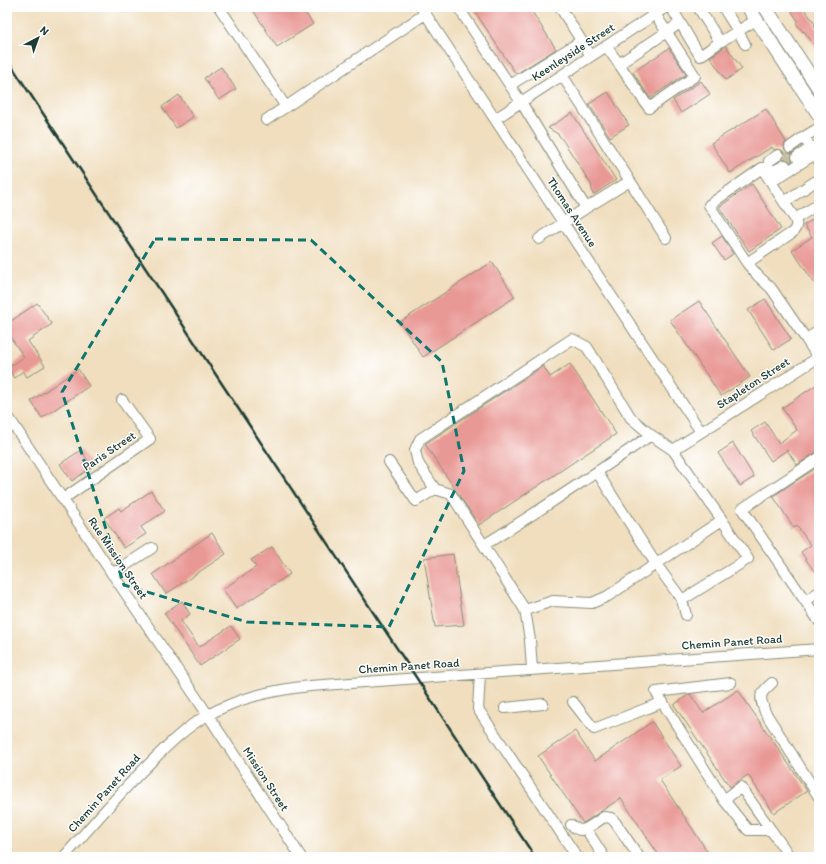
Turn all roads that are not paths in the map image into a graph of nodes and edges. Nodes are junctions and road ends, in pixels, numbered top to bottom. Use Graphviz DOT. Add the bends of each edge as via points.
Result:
graph roads {
  1 [pos="219,7"];
  2 [pos="458,7"];
  3 [pos="560,7"];
  4 [pos="666,7"];
  5 [pos="671,7"];
  6 [pos="698,7"];
  7 [pos="723,7"];
  8 [pos="748,7"];
  9 [pos="765,7"];
  10 [pos="423,10"];
  11 [pos="655,14"];
  12 [pos="756,20"];
  13 [pos="680,23"];
  14 [pos="738,31"];
  15 [pos="666,33"];
  16 [pos="581,41"];
  17 [pos="720,42"];
  18 [pos="745,44"];
  19 [pos="606,46"];
  20 [pos="591,56"];
  21 [pos="619,64"];
  22 [pos="807,71"];
  23 [pos="562,75"];
  24 [pos="795,78"];
  25 [pos="510,85"];
  26 [pos="819,89"];
  27 [pos="521,102"];
  28 [pos="286,107"];
  29 [pos="819,115"];
  30 [pos="495,119"];
  31 [pos="266,120"];
  32 [pos="819,128"];
  33 [pos="811,149"];
  34 [pos="793,152"];
  35 [pos="781,160"];
  36 [pos="766,170"];
  37 [pos="819,179"];
  38 [pos="630,180"];
  39 [pos="771,182"];
  40 [pos="784,202"];
  41 [pos="819,204"];
  42 [pos="586,208"];
  43 [pos="795,218"];
  44 [pos="563,223"];
  45 [pos="666,238"];
  46 [pos="539,239"];
  47 [pos="748,263"];
  48 [pos="819,331"];
  49 [pos="806,339"];
  50 [pos="819,358"];
  51 [pos="122,400"];
  52 [pos="7,415"];
  53 [pos="701,432"];
  54 [pos="650,434"];
  55 [pos="673,450"];
  56 [pos="819,458"];
  57 [pos="389,462"];
  58 [pos="597,472"];
  59 [pos="435,489"];
  60 [pos="63,499"];
  61 [pos="722,520"];
  62 [pos="484,545"];
  63 [pos="152,548"];
  64 [pos="656,564"];
  65 [pos="112,574"];
  66 [pos="819,592"];
  67 [pos="682,600"];
  68 [pos="805,601"];
  69 [pos="525,610"];
  70 [pos="686,615"];
  71 [pos="819,621"];
  72 [pos="819,649"];
  73 [pos="532,669"];
  74 [pos="480,674"];
  75 [pos="731,682"];
  76 [pos="772,683"];
  77 [pos="573,702"];
  78 [pos="663,702"];
  79 [pos="543,704"];
  80 [pos="505,708"];
  81 [pos="208,715"];
  82 [pos="819,797"];
  83 [pos="724,800"];
  84 [pos="572,825"];
  85 [pos="586,829"];
  86 [pos="771,830"];
  87 [pos="64,857"];
  88 [pos="301,857"];
  89 [pos="577,857"];
  90 [pos="604,857"];
  91 [pos="639,857"];
  92 [pos="790,857"];
  1 -- 28 [label="street"];
  2 -- 25 [label="street"];
  3 -- 16 [label="street"];
  4 -- 11 [label="street, Keenleyside Street"];
  5 -- 13 [label="street"];
  6 -- 17 [label="street"];
  7 -- 14 [label="street"];
  8 -- 12 [label="main road"];
  9 -- 22 [label="main road"];
  10 -- 28 [label="street"];
  10 -- 30 [label="street, Thomas Avenue"];
  11 -- 15 [label="street"];
  11 -- 19 [label="street, Keenleyside Street"];
  12 -- 14 [label="street"];
  12 -- 24 [label="main road"];
  13 -- 15 [label="street"];
  13 -- 17 [label="street" via="700,56"];
  14 -- 17 [label="street"];
  14 -- 18 [label="street"];
  15 -- 21 [label="street"];
  15 -- 21 [label="street" via="695,76 649,108"];
  16 -- 20 [label="street"];
  16 -- 25 [label="street"];
  19 -- 20 [label="street, Keenleyside Street"];
  19 -- 21 [label="street"];
  20 -- 23 [label="street, Keenleyside Street"];
  22 -- 24 [label="main road"];
  22 -- 26 [label="main road"];
  23 -- 27 [label="street, Keenleyside Street"];
  23 -- 38 [label="street"];
  24 -- 29 [label="main road"];
  25 -- 27 [label="street"];
  27 -- 30 [label="street, Keenleyside Street"];
  27 -- 42 [label="street"];
  28 -- 31 [label="street"];
  30 -- 44 [label="street, Thomas Avenue"];
  32 -- 33 [label="street"];
  33 -- 34 [label="street"];
  33 -- 39 [label="street"];
  35 -- 36 [label="street" via="774,171"];
  36 -- 39 [label="street"];
  36 -- 47 [label="street" via="762,168 709,205"];
  37 -- 40 [label="street"];
  38 -- 42 [label="street"];
  38 -- 45 [label="street"];
  39 -- 40 [label="street"];
  40 -- 43 [label="street"];
  41 -- 43 [label="street"];
  42 -- 44 [label="street"];
  43 -- 47 [label="street" via="797,224 793,232"];
  44 -- 46 [label="street"];
  44 -- 53 [label="street, Thomas Avenue"];
  47 -- 49 [label="street" via="771,288"];
  48 -- 49 [label="street"];
  49 -- 50 [label="street"];
  50 -- 53 [label="street, Stapleton Street"];
  51 -- 60 [label="street, Paris Street" via="150,439"];
  52 -- 60 [label="street, Rue Mission Street"];
  53 -- 55 [label="street, Stapleton Street"];
  54 -- 55 [label="street"];
  54 -- 58 [label="street"];
  54 -- 59 [label="street" via="632,418 586,347 572,339 420,439 415,450 418,463"];
  55 -- 61 [label="street"];
  56 -- 68 [label="street" via="742,510"];
  57 -- 59 [label="street" via="416,501"];
  58 -- 62 [label="street"];
  58 -- 64 [label="street"];
  59 -- 62 [label="street" via="451,494"];
  60 -- 65 [label="street, Rue Mission Street"];
  61 -- 64 [label="street"];
  61 -- 67 [label="street" via="748,559"];
  62 -- 69 [label="street"];
  63 -- 65 [label="street"];
  64 -- 67 [label="street"];
  64 -- 69 [label="street" via="608,596 592,603 553,601"];
  65 -- 81 [label="street, Rue Mission Street"];
  66 -- 68 [label="street"];
  67 -- 70 [label="street"];
  68 -- 71 [label="street"];
  69 -- 73 [label="street"];
  72 -- 73 [label="street, Chemin Panet Road"];
  73 -- 74 [label="street, Chemin Panet Road"];
  74 -- 81 [label="street, Chemin Panet Road" via="286,689 263,693"];
  74 -- 89 [label="street" via="478,709"];
  75 -- 78 [label="street" via="656,692"];
  76 -- 82 [label="street" via="763,690 760,699 765,712"];
  77 -- 78 [label="street" via="594,729"];
  78 -- 83 [label="street"];
  79 -- 80 [label="street"];
  81 -- 87 [label="street, Chemin Panet Road" via="169,744"];
  81 -- 88 [label="street, Mission Street"];
  83 -- 86 [label="street" via="748,830"];
  83 -- 86 [label="street" via="741,787"];
  84 -- 85 [label="street" via="581,830"];
  85 -- 90 [label="street"];
  85 -- 91 [label="street" via="604,817 611,818"];
  86 -- 92 [label="street"];
}
